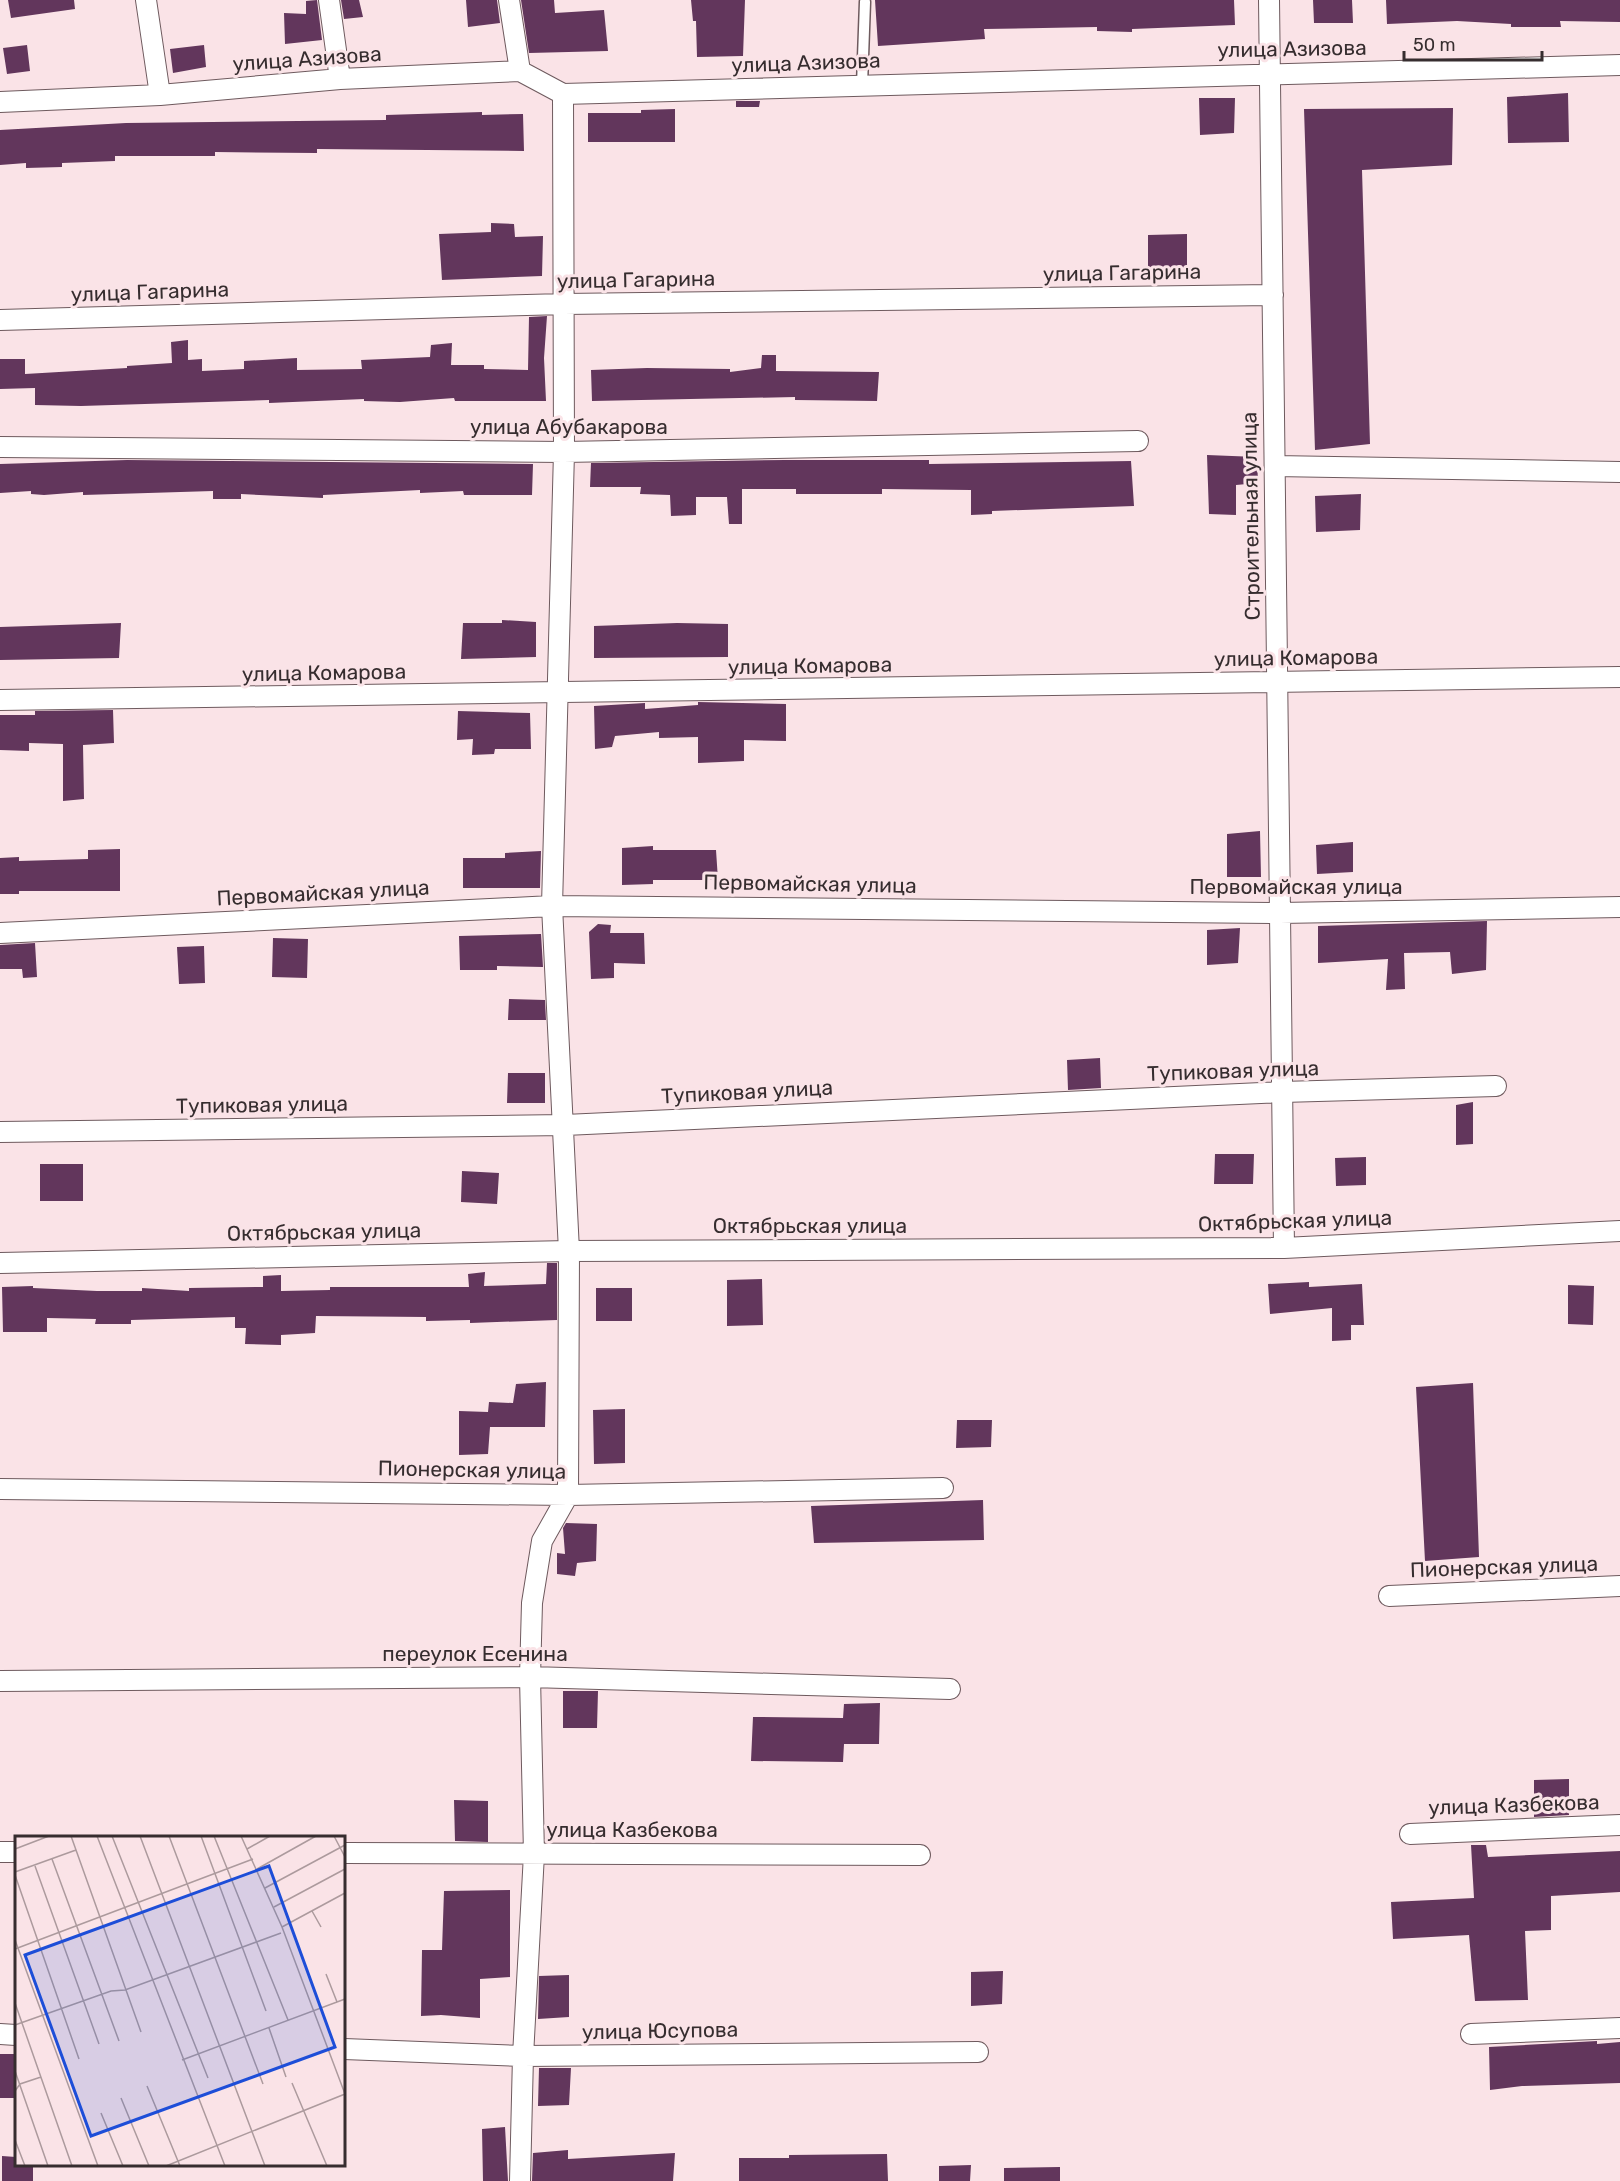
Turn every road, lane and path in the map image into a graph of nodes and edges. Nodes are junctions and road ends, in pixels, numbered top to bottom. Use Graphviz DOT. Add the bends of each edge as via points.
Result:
graph roads {
  1 [pos="146,0"];
  2 [pos="329,0"];
  3 [pos="509,0"];
  4 [pos="1269,0"];
  5 [pos="865,2"];
  6 [pos="1620,66"];
  7 [pos="520,70"];
  8 [pos="1270,74"];
  9 [pos="340,79"];
  10 [pos="862,85"];
  11 [pos="563,94"];
  12 [pos="160,95"];
  13 [pos="0,102"];
  14 [pos="1273,295"];
  15 [pos="564,304"];
  16 [pos="0,320"];
  17 [pos="1138,441"];
  18 [pos="0,447"];
  19 [pos="564,452"];
  20 [pos="1275,466"];
  21 [pos="1620,472"];
  22 [pos="1620,677"];
  23 [pos="1277,683"];
  24 [pos="556,694"];
  25 [pos="0,700"];
  26 [pos="552,906"];
  27 [pos="1620,907"];
  28 [pos="1280,913"];
  29 [pos="0,933"];
  30 [pos="1496,1086"];
  31 [pos="1282,1092"];
  32 [pos="565,1125"];
  33 [pos="0,1132"];
  34 [pos="1620,1231"];
  35 [pos="1284,1248"];
  36 [pos="569,1251"];
  37 [pos="0,1263"];
  38 [pos="943,1488"];
  39 [pos="0,1489"];
  40 [pos="568,1495"];
  41 [pos="1620,1586"];
  42 [pos="1389,1596"];
  43 [pos="530,1677"];
  44 [pos="0,1681"];
  45 [pos="950,1689"];
  46 [pos="1620,1825"];
  47 [pos="1410,1834"];
  48 [pos="345,1853"];
  49 [pos="534,1854"];
  50 [pos="920,1855"];
  51 [pos="1620,2028"];
  52 [pos="0,2034"];
  53 [pos="1471,2034"];
  54 [pos="15,2035"];
  55 [pos="345,2049"];
  56 [pos="978,2052"];
  57 [pos="523,2056"];
  58 [pos="520,2181"];
  1 -- 12 [label="street"];
  2 -- 9 [label="street"];
  3 -- 7 [label="street"];
  4 -- 8 [label="street, Строительная улица"];
  5 -- 10 [label="lane"];
  6 -- 8 [label="street, улица Азизова"];
  7 -- 9 [label="street, улица Азизова"];
  7 -- 11 [label="street"];
  8 -- 10 [label="street, улица Азизова"];
  8 -- 14 [label="street, Строительная улица"];
  9 -- 12 [label="street, улица Азизова"];
  10 -- 11 [label="street, улица Азизова"];
  11 -- 15 [label="street"];
  12 -- 13 [label="street, улица Азизова"];
  14 -- 15 [label="street, улица Гагарина"];
  14 -- 20 [label="street, Строительная улица"];
  15 -- 16 [label="street, улица Гагарина"];
  15 -- 19 [label="street"];
  17 -- 19 [label="street, улица Абубакарова"];
  18 -- 19 [label="street, улица Абубакарова"];
  19 -- 24 [label="street"];
  20 -- 21 [label="street"];
  20 -- 23 [label="street, Строительная улица"];
  22 -- 23 [label="street, улица Комарова"];
  23 -- 24 [label="street, улица Комарова"];
  23 -- 28 [label="street, Строительная улица"];
  24 -- 25 [label="street, улица Комарова"];
  24 -- 26 [label="street"];
  26 -- 28 [label="street, Первомайская улица"];
  26 -- 29 [label="street, Первомайская улица"];
  26 -- 32 [label="street"];
  27 -- 28 [label="street, Первомайская улица"];
  28 -- 31 [label="street, Строительная улица"];
  30 -- 31 [label="street, Тупиковая улица"];
  31 -- 32 [label="street, Тупиковая улица"];
  31 -- 35 [label="street, Строительная улица"];
  32 -- 33 [label="street, Тупиковая улица"];
  32 -- 36 [label="street"];
  34 -- 35 [label="street, Октябрьская улица"];
  35 -- 36 [label="street, Октябрьская улица"];
  36 -- 37 [label="street, Октябрьская улица"];
  36 -- 40 [label="street"];
  38 -- 40 [label="street, Пионерская улица"];
  39 -- 40 [label="street, Пионерская улица"];
  40 -- 43 [label="street" via="542,1541 532,1603"];
  41 -- 42 [label="street, Пионерская улица"];
  43 -- 44 [label="street, переулок Есенина"];
  43 -- 45 [label="street, переулок Есенина"];
  43 -- 49 [label="street"];
  46 -- 47 [label="street, улица Казбекова"];
  48 -- 49 [label="street, улица Казбекова"];
  49 -- 50 [label="street, улица Казбекова"];
  49 -- 57 [label="street"];
  51 -- 53 [label="street"];
  52 -- 54 [label="street"];
  55 -- 57 [label="street, улица Юсупова"];
  56 -- 57 [label="street, улица Юсупова"];
  57 -- 58 [label="street"];
}
